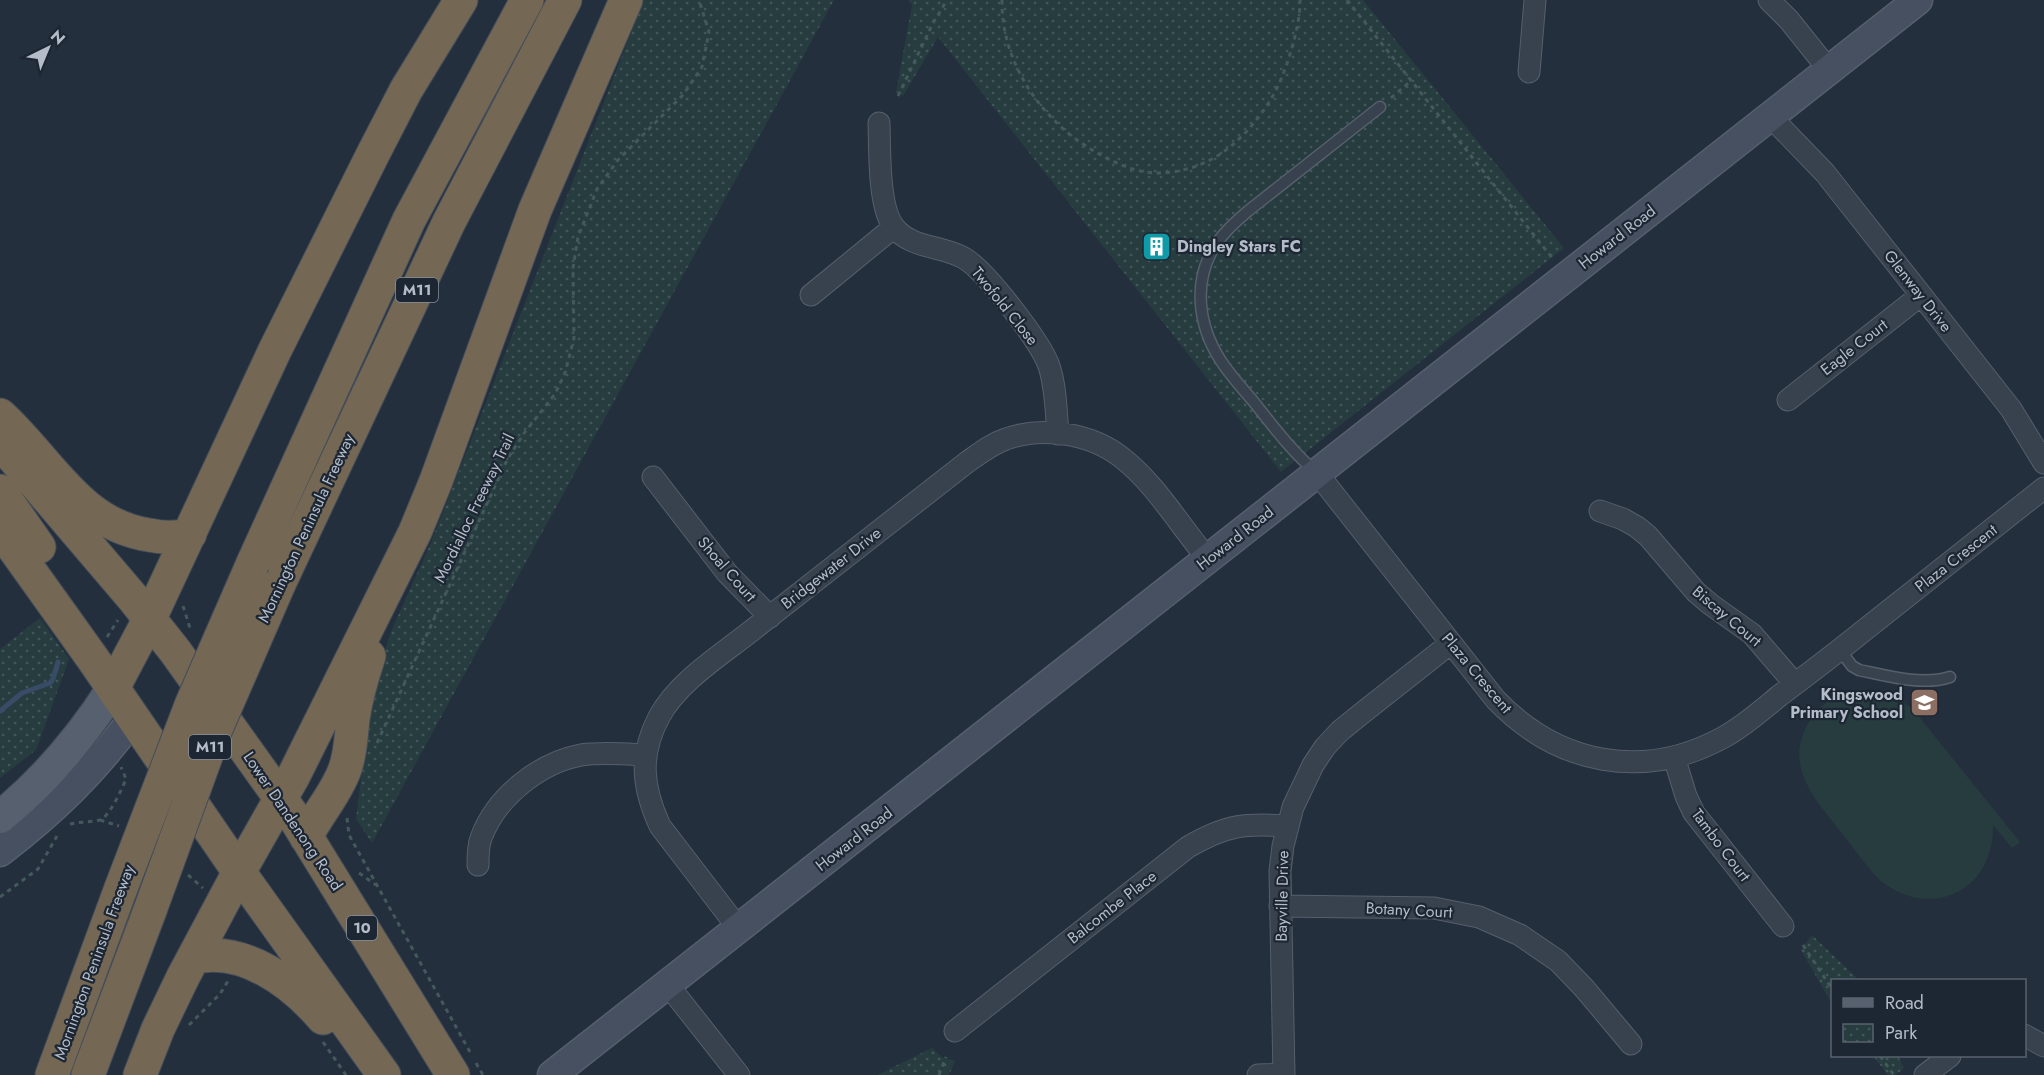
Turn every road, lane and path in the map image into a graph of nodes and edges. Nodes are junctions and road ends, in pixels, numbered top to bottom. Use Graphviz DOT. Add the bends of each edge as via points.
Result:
graph roads {
  1 [pos="461,0"];
  2 [pos="527,0"];
  3 [pos="565,0"];
  4 [pos="626,0"];
  5 [pos="699,0"];
  6 [pos="947,0"];
  7 [pos="1002,0"];
  8 [pos="1300,0"];
  9 [pos="1347,0"];
  10 [pos="1535,0"];
  11 [pos="1769,0"];
  12 [pos="1918,0"];
  13 [pos="1829,69"];
  14 [pos="1529,72"];
  15 [pos="1412,80"];
  16 [pos="898,96"];
  17 [pos="1380,107"];
  18 [pos="1777,111"];
  19 [pos="879,123"];
  20 [pos="894,227"];
  21 [pos="1567,276"];
  22 [pos="1921,295"];
  23 [pos="811,296"];
  24 [pos="1788,400"];
  25 [pos="2011,409"];
  26 [pos="0,415"];
  27 [pos="1058,434"];
  28 [pos="2044,441"];
  29 [pos="0,442"];
  30 [pos="2044,463"];
  31 [pos="1317,473"];
  32 [pos="653,477"];
  33 [pos="2044,488"];
  34 [pos="0,491"];
  35 [pos="1600,511"];
  36 [pos="0,529"];
  37 [pos="190,534"];
  38 [pos="1208,559"];
  39 [pos="401,561"];
  40 [pos="770,616"];
  41 [pos="150,618"];
  42 [pos="1451,643"];
  43 [pos="1840,650"];
  44 [pos="1950,677"];
  45 [pos="118,679"];
  46 [pos="1796,684"];
  47 [pos="133,718"];
  48 [pos="375,748"];
  49 [pos="646,755"];
  50 [pos="1674,757"];
  51 [pos="124,773"];
  52 [pos="281,799"];
  53 [pos="339,804"];
  54 [pos="0,816"];
  55 [pos="66,825"];
  56 [pos="1287,826"];
  57 [pos="60,831"];
  58 [pos="306,837"];
  59 [pos="0,852"];
  60 [pos="478,865"];
  61 [pos="239,872"];
  62 [pos="0,897"];
  63 [pos="1280,906"];
  64 [pos="1783,926"];
  65 [pos="739,929"];
  66 [pos="1803,945"];
  67 [pos="193,958"];
  68 [pos="668,985"];
  69 [pos="1831,986"];
  70 [pos="955,1031"];
  71 [pos="2026,1036"];
  72 [pos="1631,1044"];
  73 [pos="2044,1046"];
  74 [pos="946,1057"];
  75 [pos="1881,1057"];
  76 [pos="1949,1057"];
  77 [pos="52,1075"];
  78 [pos="88,1075"];
  79 [pos="140,1075"];
  80 [pos="374,1075"];
  81 [pos="384,1075"];
  82 [pos="453,1075"];
  83 [pos="483,1075"];
  84 [pos="552,1075"];
  85 [pos="739,1075"];
  86 [pos="939,1075"];
  87 [pos="1258,1075"];
  88 [pos="1284,1075"];
  89 [pos="1894,1075"];
  90 [pos="1925,1075"];
  1 -- 37 [label="highway" via="406,90 372,156 275,350"];
  2 -- 77 [label="highway, Mornington Peninsula Freeway / M11, bridge" via="409,220 253,563 192,704"];
  3 -- 78 [label="highway, Mornington Peninsula Freeway / M11, bridge" via="449,222 279,584 216,729"];
  4 -- 39 [label="highway" via="530,221 436,481"];
  5 -- 48 [label="path, Mordialloc Freeway Trail" via="710,32 702,67 683,95 618,160 597,189 578,237 573,268 574,338 565,372 555,394 508,458"];
  6 -- 16 [label="path"];
  7 -- 8 [label="path" via="1006,35 1016,65 1050,117 1090,149 1134,170 1151,173 1205,163 1227,151 1251,127 1284,72 1300,14"];
  9 -- 15 [label="path"];
  10 -- 14 [label="street"];
  11 -- 13 [label="street"];
  12 -- 13 [label="main road, Howard Road"];
  13 -- 18 [label="main road, Howard Road"];
  15 -- 17 [label="path"];
  15 -- 21 [label="path"];
  17 -- 31 [label="lane" via="1229,227 1203,273 1201,308 1212,346 1298,456"];
  18 -- 21 [label="main road, Howard Road"];
  18 -- 22 [label="street, Glenway Drive"];
  19 -- 20 [label="street" via="885,208"];
  20 -- 23 [label="street"];
  20 -- 27 [label="street, Twofold Close" via="910,241 964,258 986,278 1048,365 1054,384"];
  21 -- 31 [label="main road, Howard Road"];
  22 -- 24 [label="street, Eagle Court"];
  22 -- 25 [label="street, Glenway Drive"];
  25 -- 28 [label="street, Glenway Drive"];
  25 -- 30 [label="street, Glenway Drive"];
  26 -- 37 [label="highway" via="81,503 103,520 145,535 170,538"];
  27 -- 38 [label="street, Bridgewater Drive" via="1082,438 1119,456 1146,482"];
  27 -- 40 [label="street, Bridgewater Drive" via="1018,436 990,447"];
  29 -- 41 [label="highway, Lower Dandenong Road / 10"];
  31 -- 38 [label="main road, Howard Road"];
  31 -- 42 [label="street, Plaza Crescent"];
  32 -- 40 [label="street, Shoal Court" via="727,573"];
  33 -- 43 [label="street, Plaza Crescent"];
  34 -- 45 [label="highway" via="105,639"];
  35 -- 46 [label="street, Biscay Court" via="1623,519 1648,536 1696,592 1752,634"];
  36 -- 45 [label="highway"];
  37 -- 41 [label="highway"];
  38 -- 65 [label="main road, Howard Road"];
  39 -- 52 [label="highway"];
  39 -- 53 [label="highway" via="362,680 347,763 338,785"];
  40 -- 49 [label="street, Bridgewater Drive" via="670,699 651,735"];
  41 -- 45 [label="highway"];
  41 -- 52 [label="highway, Lower Dandenong Road / 10"];
  42 -- 50 [label="street, Plaza Crescent" via="1496,700 1545,740 1616,761"];
  42 -- 56 [label="street, Bayville Drive" via="1325,747 1301,788"];
  43 -- 44 [label="lane" via="1859,670 1915,680"];
  43 -- 46 [label="street, Plaza Crescent"];
  45 -- 47 [label="highway" via="134,698"];
  45 -- 54 [label="main road" via="63,758"];
  46 -- 50 [label="street, Plaza Crescent" via="1726,736"];
  47 -- 59 [label="main road" via="63,800"];
  47 -- 61 [label="highway"];
  49 -- 60 [label="street" via="581,755 532,776 497,810 487,826 481,838"];
  49 -- 65 [label="street, Bridgewater Drive" via="646,790 660,825"];
  50 -- 64 [label="street, Tambo Court" via="1694,813"];
  51 -- 55 [label="path" via="126,779 119,795 100,820"];
  52 -- 58 [label="highway, Lower Dandenong Road / 10"];
  52 -- 61 [label="highway"];
  53 -- 58 [label="highway"];
  53 -- 83 [label="path" via="349,835"];
  56 -- 63 [label="street, Bayville Drive" via="1280,871"];
  56 -- 70 [label="street, Balcombe Place" via="1239,825 1188,847"];
  57 -- 62 [label="path" via="38,869"];
  58 -- 82 [label="highway, Lower Dandenong Road / 10"];
  61 -- 67 [label="highway"];
  61 -- 81 [label="highway"];
  63 -- 72 [label="street, Botany Court" via="1434,908 1489,921 1521,935 1558,961"];
  63 -- 88 [label="street, Bayville Drive"];
  65 -- 68 [label="main road, Howard Road"];
  66 -- 69 [label="path"];
  67 -- 79 [label="highway"];
  67 -- 80 [label="highway" via="239,960 287,982"];
  68 -- 84 [label="main road, Howard Road"];
  68 -- 85 [label="street"];
  71 -- 73 [label="street"];
  74 -- 86 [label="path"];
  75 -- 89 [label="path"];
  76 -- 90 [label="street"];
  87 -- 88 [label="street"];
}
